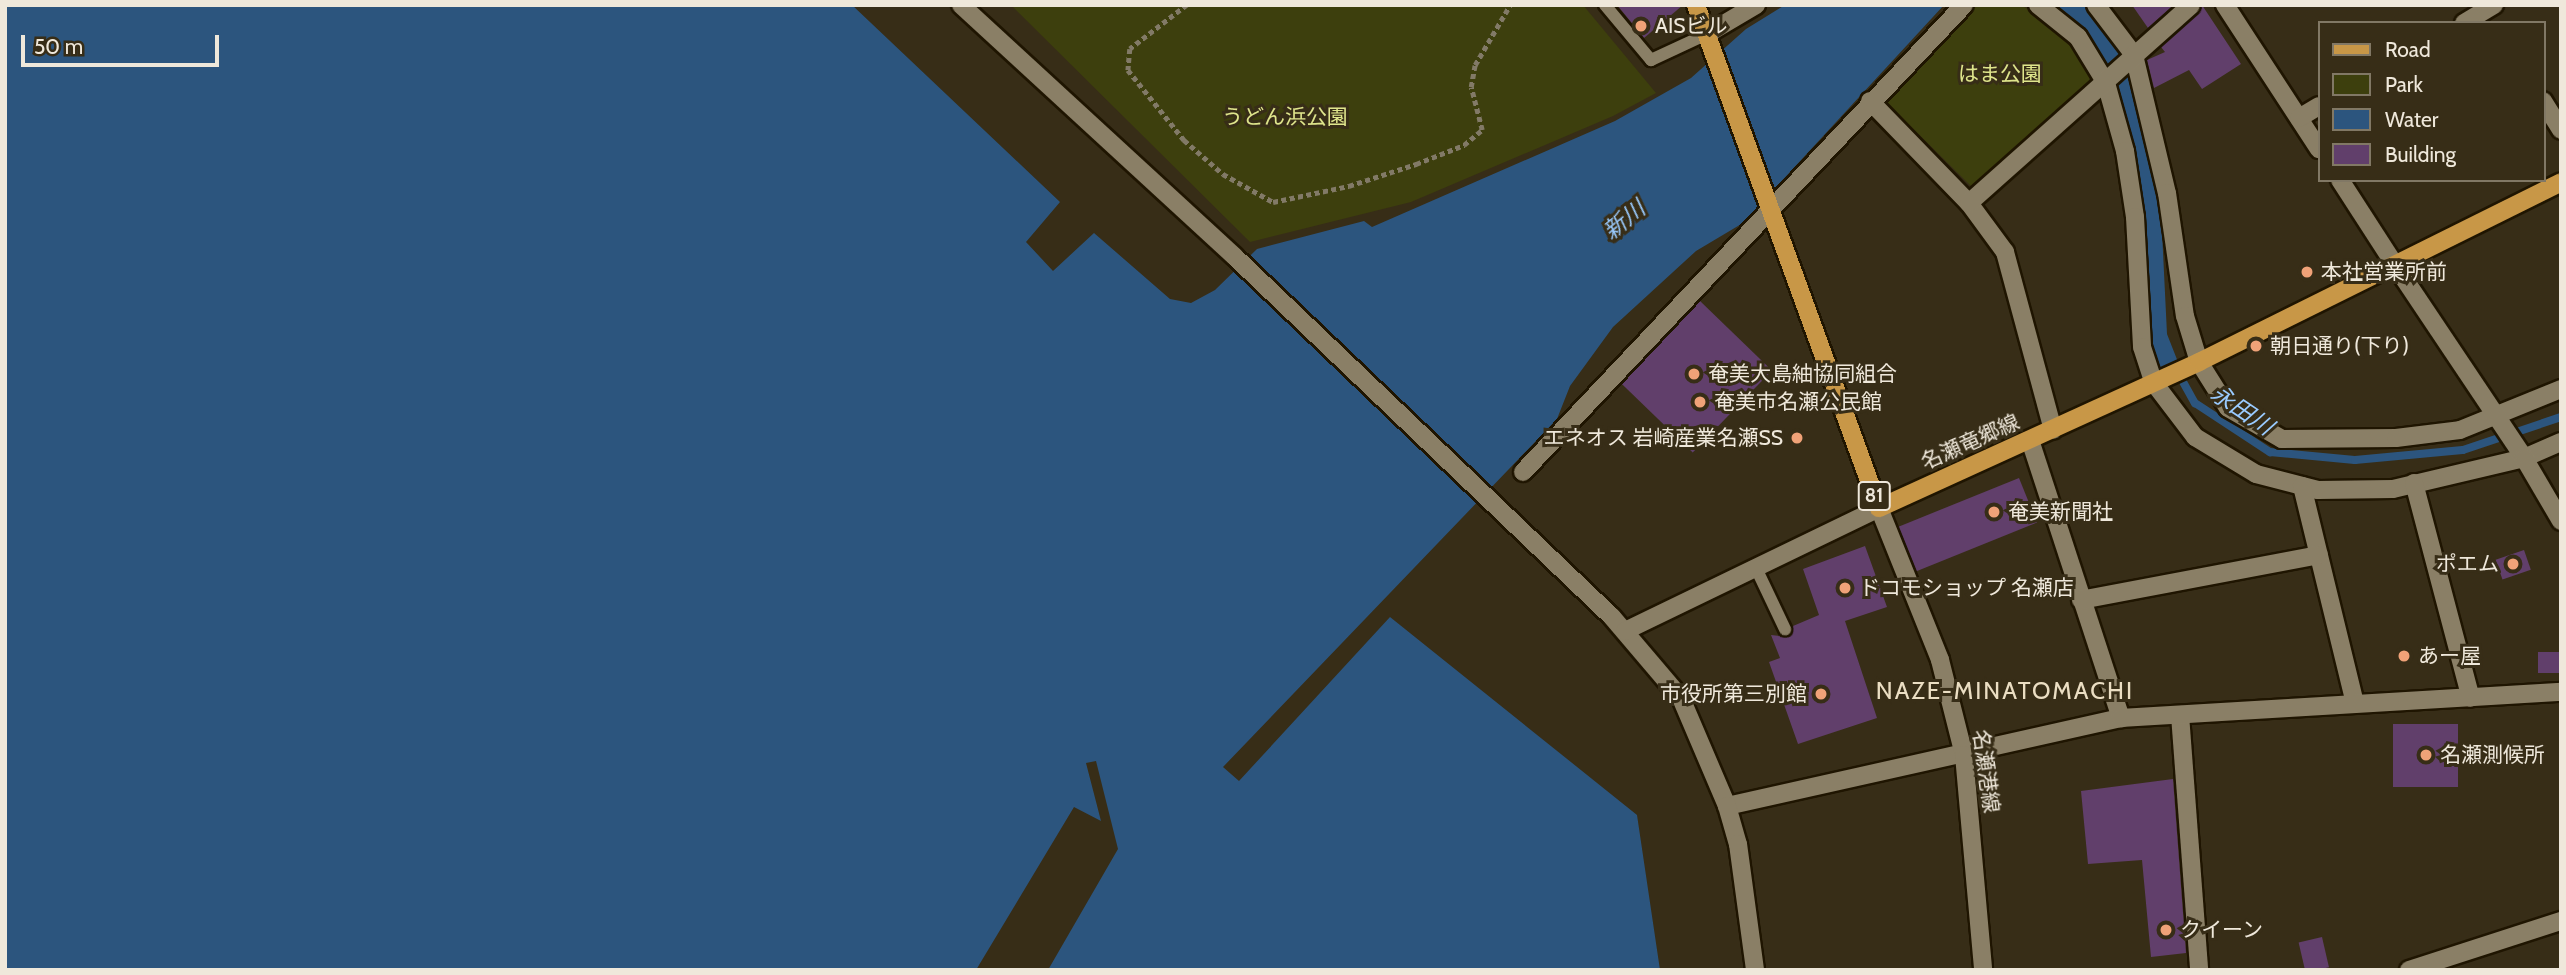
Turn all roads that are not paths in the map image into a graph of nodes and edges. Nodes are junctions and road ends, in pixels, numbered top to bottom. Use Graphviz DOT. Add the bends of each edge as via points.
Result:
graph roads {
  1 [pos="961,5"];
  2 [pos="1605,5"];
  3 [pos="1696,5"];
  4 [pos="1756,5"];
  5 [pos="1964,5"];
  6 [pos="2038,5"];
  7 [pos="2096,5"];
  8 [pos="2191,5"];
  9 [pos="2225,5"];
  10 [pos="2492,10"];
  11 [pos="2468,21"];
  12 [pos="1709,37"];
  13 [pos="2134,55"];
  14 [pos="2106,83"];
  15 [pos="1870,101"];
  16 [pos="2545,104"];
  17 [pos="2318,107"];
  18 [pos="2299,118"];
  19 [pos="2561,130"];
  20 [pos="2318,147"];
  21 [pos="2341,182"];
  22 [pos="2561,182"];
  23 [pos="1969,203"];
  24 [pos="1768,204"];
  25 [pos="2393,262"];
  26 [pos="2199,362"];
  27 [pos="2154,383"];
  28 [pos="2561,388"];
  29 [pos="2493,414"];
  30 [pos="2053,430"];
  31 [pos="2030,440"];
  32 [pos="2561,442"];
  33 [pos="2524,458"];
  34 [pos="1523,472"];
  35 [pos="2414,484"];
  36 [pos="2302,486"];
  37 [pos="1879,508"];
  38 [pos="2561,521"];
  39 [pos="2319,555"];
  40 [pos="1756,568"];
  41 [pos="2081,600"];
  42 [pos="1785,629"];
  43 [pos="1625,631"];
  44 [pos="2561,692"];
  45 [pos="2471,698"];
  46 [pos="2354,704"];
  47 [pos="2180,715"];
  48 [pos="2121,718"];
  49 [pos="1964,755"];
  50 [pos="1727,806"];
  51 [pos="2561,921"];
  52 [pos="2435,965"];
  53 [pos="1755,970"];
  54 [pos="1983,970"];
  55 [pos="2199,970"];
  56 [pos="2409,970"];
  1 -- 43 [label="street" via="1234,256"];
  2 -- 12 [label="lane" via="1651,60"];
  3 -- 12 [label="main road, 81"];
  4 -- 12 [label="street"];
  5 -- 15 [label="street"];
  6 -- 14 [label="street" via="2078,37"];
  7 -- 13 [label="street"];
  8 -- 13 [label="street"];
  9 -- 18 [label="street"];
  10 -- 11 [label="street"];
  12 -- 24 [label="main road, 81"];
  13 -- 14 [label="street"];
  13 -- 26 [label="street" via="2167,193 2185,316"];
  14 -- 23 [label="street"];
  14 -- 27 [label="street" via="2127,164 2135,217 2142,347"];
  15 -- 23 [label="street"];
  15 -- 24 [label="street"];
  16 -- 19 [label="street"];
  17 -- 18 [label="street"];
  18 -- 20 [label="street"];
  21 -- 25 [label="street"];
  22 -- 25 [label="main road, 名瀬竜郷線 / 81"];
  23 -- 30 [label="street" via="2005,252"];
  24 -- 34 [label="street"];
  24 -- 37 [label="main road, 81"];
  25 -- 26 [label="main road, 名瀬竜郷線 / 81"];
  25 -- 29 [label="street"];
  26 -- 27 [label="main road, 名瀬竜郷線 / 81"];
  26 -- 29 [label="street" via="2228,408 2282,439 2396,438 2460,430"];
  27 -- 30 [label="main road, 名瀬竜郷線 / 81"];
  27 -- 36 [label="street" via="2195,437 2221,457 2256,474"];
  28 -- 29 [label="street"];
  29 -- 33 [label="street"];
  30 -- 31 [label="main road, 名瀬竜郷線 / 81"];
  31 -- 37 [label="main road, 名瀬竜郷線 / 81"];
  31 -- 41 [label="street"];
  32 -- 33 [label="street"];
  33 -- 35 [label="street"];
  33 -- 38 [label="street"];
  35 -- 36 [label="street" via="2393,489"];
  35 -- 45 [label="street"];
  36 -- 39 [label="street"];
  37 -- 40 [label="street"];
  37 -- 49 [label="street, 名瀬港線" via="1940,660"];
  39 -- 41 [label="street"];
  39 -- 46 [label="street"];
  40 -- 42 [label="lane"];
  40 -- 43 [label="street"];
  41 -- 48 [label="street"];
  43 -- 50 [label="street" via="1681,698"];
  44 -- 45 [label="street"];
  45 -- 46 [label="street"];
  46 -- 47 [label="street"];
  47 -- 48 [label="street"];
  47 -- 55 [label="street"];
  48 -- 49 [label="street"];
  49 -- 50 [label="street"];
  49 -- 54 [label="street, 名瀬港線"];
  50 -- 53 [label="street" via="1742,866"];
  51 -- 52 [label="street"];
  52 -- 56 [label="street"];
}
